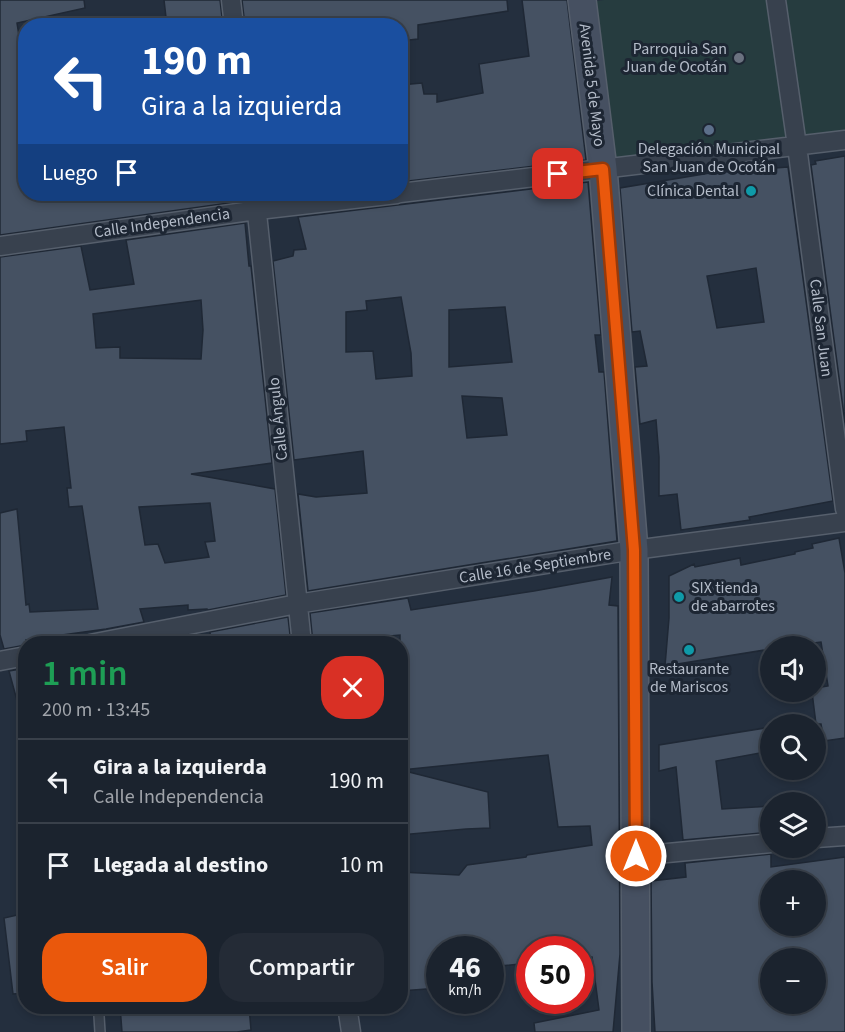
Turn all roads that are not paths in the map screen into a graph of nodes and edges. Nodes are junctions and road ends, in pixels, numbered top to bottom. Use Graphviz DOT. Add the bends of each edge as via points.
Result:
graph roads {
  1 [pos="231,0"];
  2 [pos="582,0"];
  3 [pos="776,0"];
  4 [pos="233,18"];
  5 [pos="845,140"];
  6 [pos="797,146"];
  7 [pos="603,169"];
  8 [pos="408,192"];
  9 [pos="272,201"];
  10 [pos="256,202"];
  11 [pos="0,246"];
  12 [pos="845,509"];
  13 [pos="845,522"];
  14 [pos="634,550"];
  15 [pos="297,604"];
  16 [pos="131,636"];
  17 [pos="301,636"];
  18 [pos="18,658"];
  19 [pos="0,661"];
  20 [pos="845,836"];
  21 [pos="826,837"];
  22 [pos="760,844"];
  23 [pos="636,856"];
  24 [pos="348,1014"];
  25 [pos="99,1016"];
  26 [pos="100,1032"];
  27 [pos="351,1032"];
  28 [pos="636,1032"];
  1 -- 4 [label="street"];
  2 -- 7 [label="main road, Avenida 5 de Mayo"];
  3 -- 6 [label="street, Calle San Juan"];
  5 -- 6 [label="street, Calle Independencia"];
  6 -- 7 [label="street, Calle Independencia"];
  6 -- 12 [label="street, Calle San Juan"];
  7 -- 8 [label="street, Calle Independencia"];
  7 -- 14 [label="main road, Avenida 5 de Mayo"];
  9 -- 10 [label="street, Calle Independencia"];
  10 -- 11 [label="street, Calle Independencia"];
  10 -- 15 [label="street, Calle Ángulo"];
  13 -- 14 [label="street, Calle 16 de Septiembre"];
  14 -- 15 [label="street, Calle 16 de Septiembre"];
  14 -- 23 [label="main road, Avenida 5 de Mayo"];
  15 -- 16 [label="street, Calle 16 de Septiembre"];
  15 -- 17 [label="street, Calle Ángulo"];
  18 -- 19 [label="street"];
  20 -- 21 [label="street"];
  22 -- 23 [label="street"];
  23 -- 28 [label="main road, Avenida 5 de Mayo"];
  24 -- 27 [label="street"];
  25 -- 26 [label="lane"];
}
